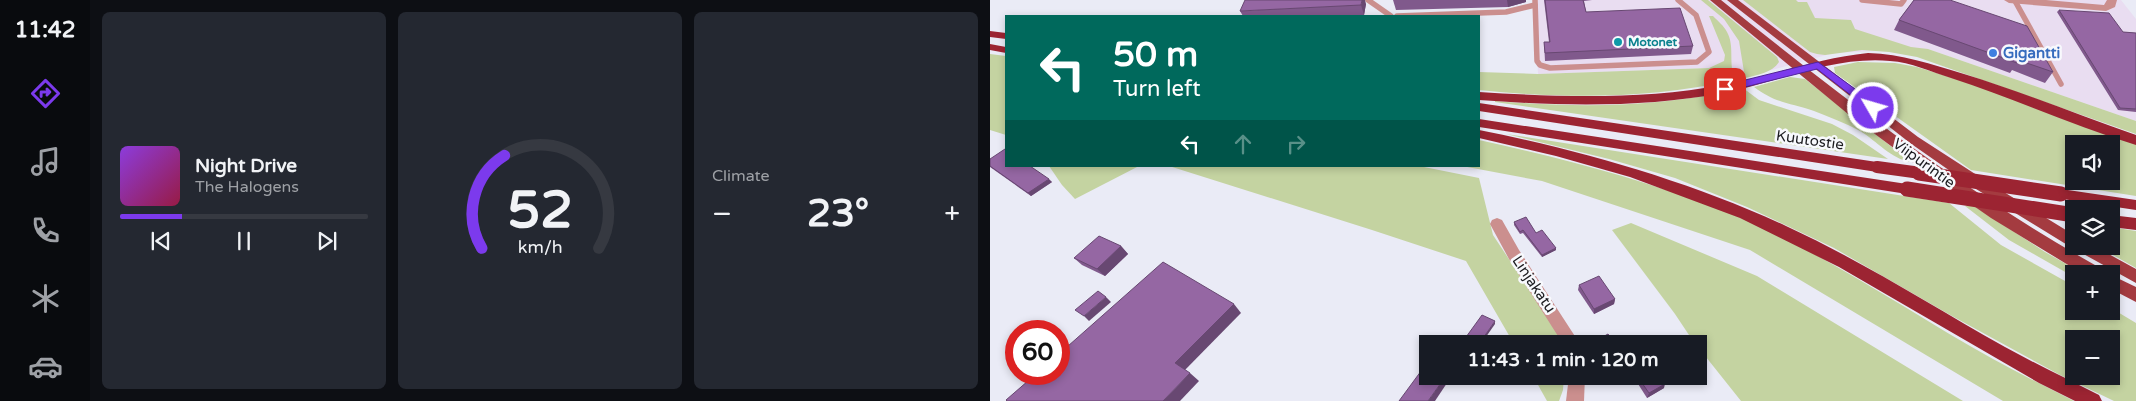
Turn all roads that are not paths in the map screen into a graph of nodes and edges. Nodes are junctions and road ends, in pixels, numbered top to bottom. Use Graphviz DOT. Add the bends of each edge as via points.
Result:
graph roads {
  1 [pos="1368,0"];
  2 [pos="1678,0"];
  3 [pos="1715,0"];
  4 [pos="1732,0"];
  5 [pos="1862,0"];
  6 [pos="1904,0"];
  7 [pos="2012,0"];
  8 [pos="2112,0"];
  9 [pos="1535,2"];
  10 [pos="1390,15"];
  11 [pos="1424,15"];
  12 [pos="990,34"];
  13 [pos="1005,36"];
  14 [pos="990,47"];
  15 [pos="1005,50"];
  16 [pos="1818,65"];
  17 [pos="1802,69"];
  18 [pos="2061,84"];
  19 [pos="1480,96"];
  20 [pos="1480,107"];
  21 [pos="1480,123"];
  22 [pos="1480,134"];
  23 [pos="2136,140"];
  24 [pos="2136,205"];
  25 [pos="2065,214"];
  26 [pos="2120,222"];
  27 [pos="1497,224"];
  28 [pos="2136,224"];
  29 [pos="2065,236"];
  30 [pos="2097,255"];
  31 [pos="2082,265"];
  32 [pos="2136,277"];
  33 [pos="2120,286"];
  34 [pos="2136,294"];
  35 [pos="1567,335"];
  36 [pos="1577,385"];
  37 [pos="1575,401"];
  38 [pos="2093,401"];
  1 -- 10 [label="lane"];
  2 -- 9 [label="lane" via="1696,15 1709,52 1697,62 1550,68 1537,61"];
  3 -- 17 [label="main road, Viipurintie"];
  4 -- 16 [label="main road, Viipurintie"];
  5 -- 6 [label="lane" via="1901,4"];
  7 -- 8 [label="street" via="2106,8"];
  7 -- 18 [label="lane"];
  9 -- 11 [label="lane" via="1506,12"];
  12 -- 13 [label="highway"];
  14 -- 15 [label="highway"];
  16 -- 17 [label="highway"];
  16 -- 23 [label="highway" via="1872,57 1913,62 1991,86"];
  16 -- 29 [label="main road, Viipurintie" via="1914,140"];
  17 -- 19 [label="highway" via="1725,89 1652,99 1544,101"];
  17 -- 31 [label="main road, Viipurintie" via="1932,170 1999,217"];
  20 -- 24 [label="highway, Kuutostie, bridge"];
  21 -- 25 [label="highway, bridge"];
  22 -- 38 [label="highway" via="1652,178 1745,214 1832,256 2029,370"];
  26 -- 28 [label="highway"];
  27 -- 35 [label="street, Linjakatu"];
  30 -- 32 [label="main road"];
  33 -- 34 [label="main road"];
  36 -- 37 [label="street"];
}
